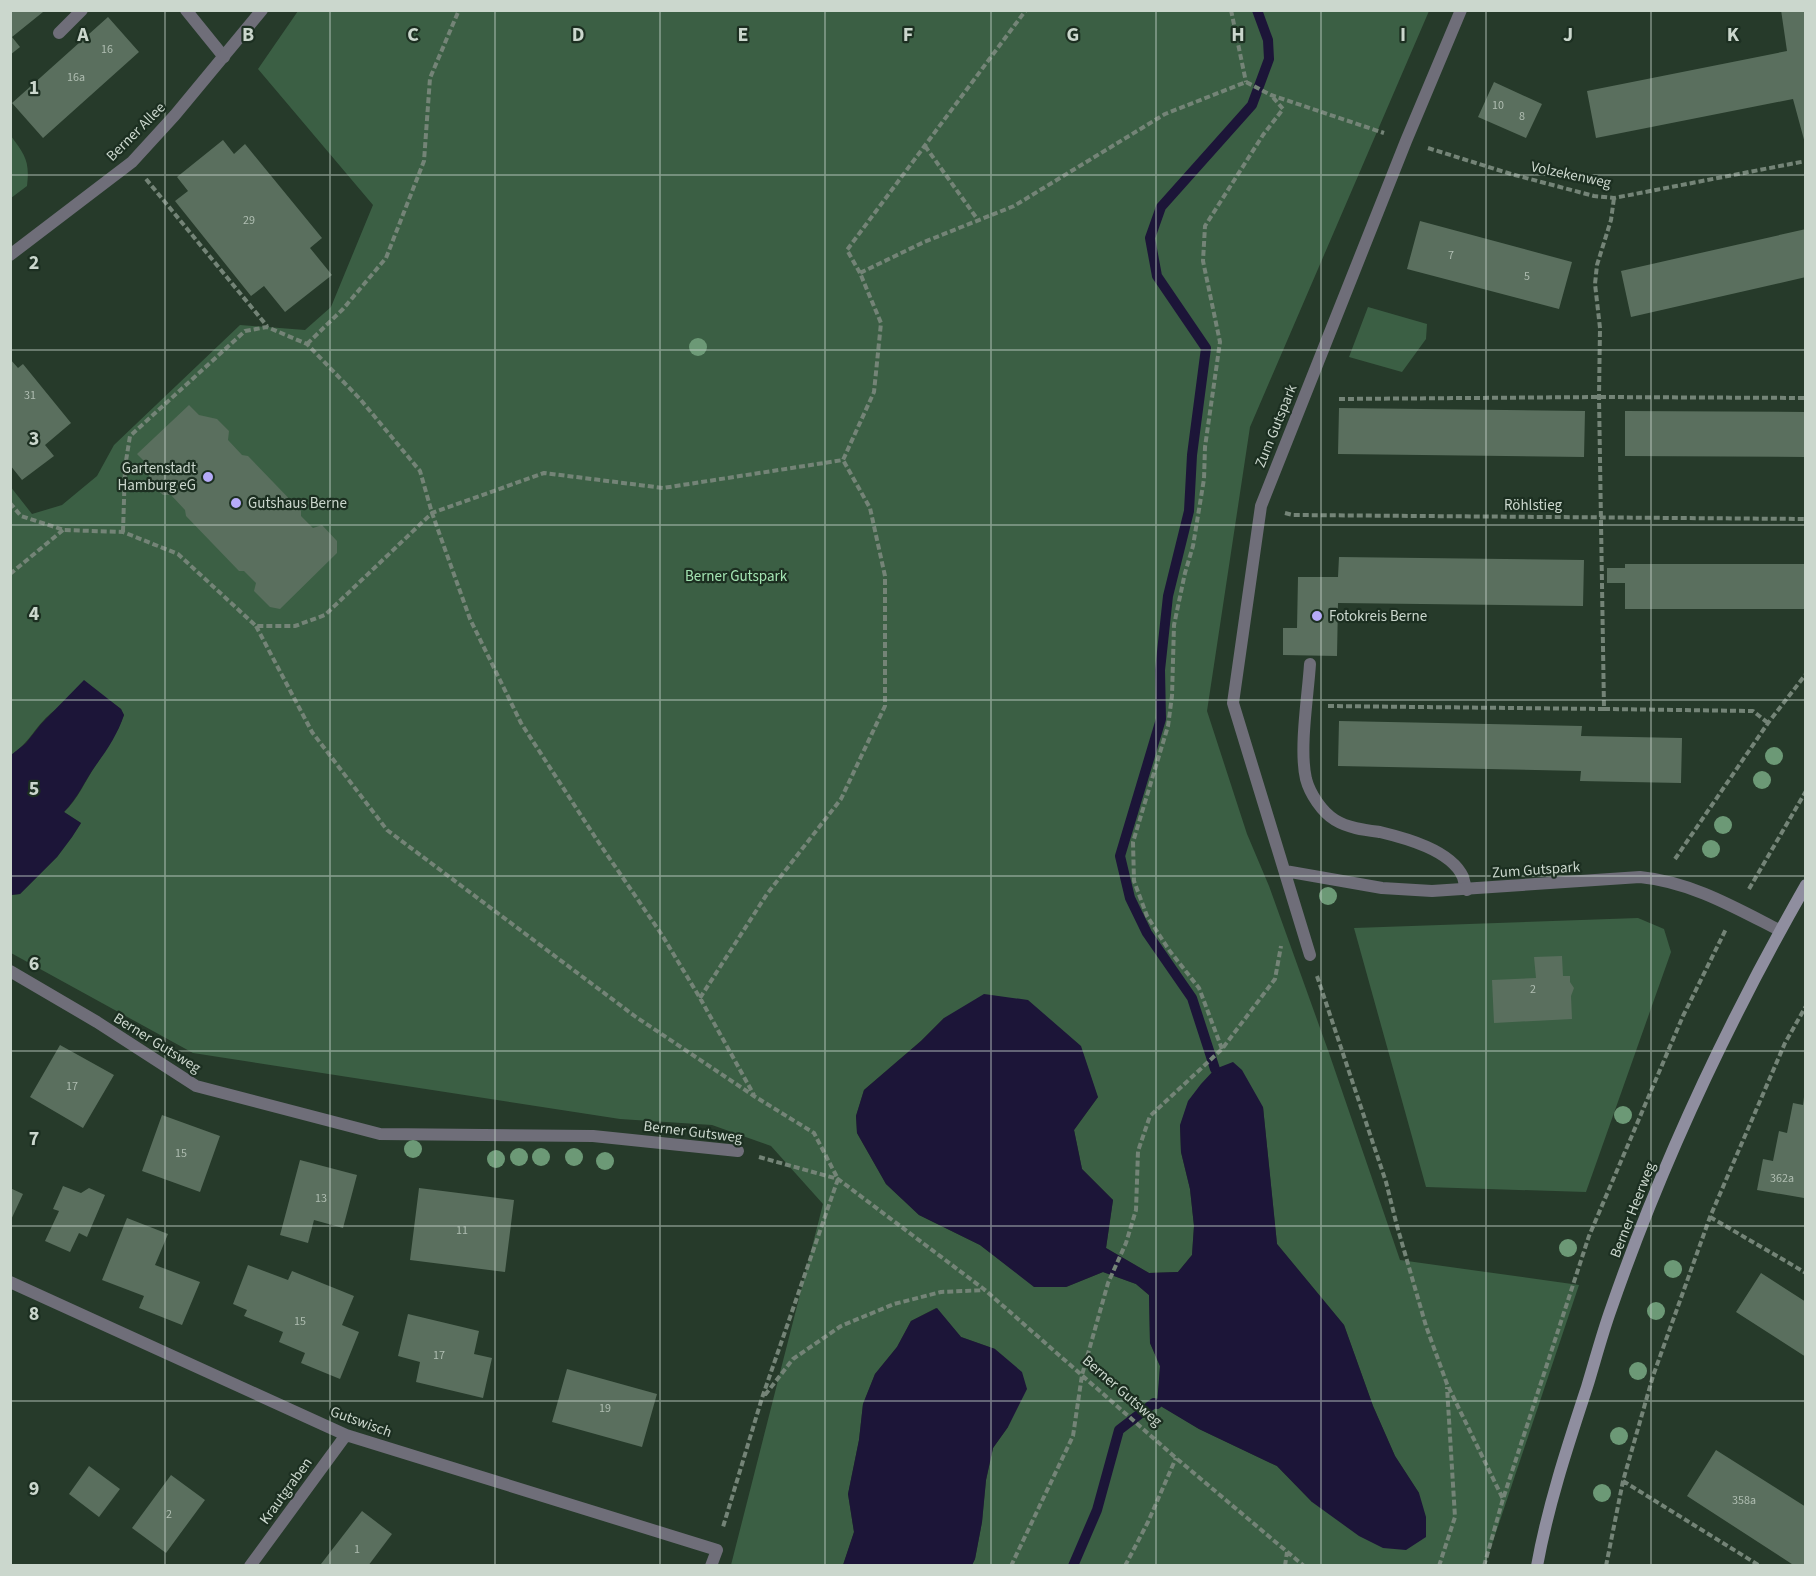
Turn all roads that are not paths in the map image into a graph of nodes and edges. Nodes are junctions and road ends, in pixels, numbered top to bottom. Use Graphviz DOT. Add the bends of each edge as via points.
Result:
graph roads {
  1 [pos="82,10"];
  2 [pos="186,10"];
  3 [pos="262,10"];
  4 [pos="1461,10"];
  5 [pos="59,33"];
  6 [pos="224,57"];
  7 [pos="10,255"];
  8 [pos="1310,664"];
  9 [pos="1285,871"];
  10 [pos="1806,885"];
  11 [pos="1467,890"];
  12 [pos="1779,930"];
  13 [pos="1310,955"];
  14 [pos="10,971"];
  15 [pos="738,1150"];
  16 [pos="10,1282"];
  17 [pos="346,1435"];
  18 [pos="250,1566"];
  19 [pos="711,1566"];
  20 [pos="1537,1566"];
  1 -- 5 [label="street"];
  2 -- 6 [label="street"];
  3 -- 6 [label="street, Berner Allee"];
  4 -- 9 [label="street, Zum Gutspark" via="1261,507 1233,702"];
  6 -- 7 [label="street, Berner Allee" via="132,162"];
  8 -- 11 [label="street" via="1304,757 1310,790 1323,810 1335,820 1394,835 1442,854 1462,875"];
  9 -- 11 [label="street, Zum Gutspark" via="1382,888"];
  9 -- 13 [label="street, Zum Gutspark"];
  10 -- 12 [label="main road, Berner Heerweg"];
  11 -- 12 [label="street, Zum Gutspark" via="1640,877 1660,879 1705,893"];
  12 -- 20 [label="main road, Berner Heerweg" via="1667,1163 1611,1309 1568,1447"];
  14 -- 15 [label="street, Berner Gutsweg" via="196,1086 380,1134 593,1136"];
  16 -- 17 [label="street, Gutswisch"];
  17 -- 18 [label="street, Krautgraben"];
  17 -- 19 [label="street, Gutswisch" via="717,1550"];
}
